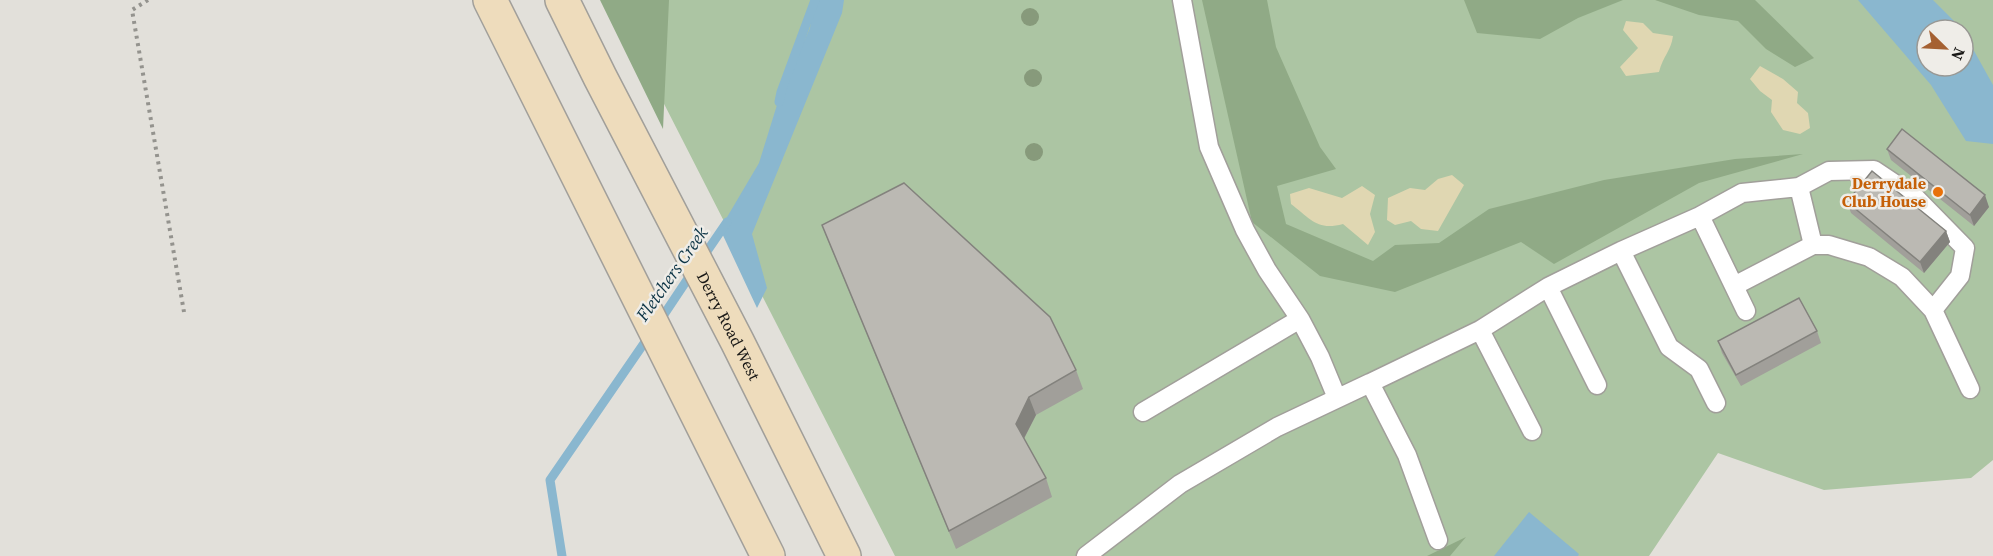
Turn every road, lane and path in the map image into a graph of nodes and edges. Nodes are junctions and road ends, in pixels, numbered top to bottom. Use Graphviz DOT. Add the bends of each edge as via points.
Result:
graph roads {
  1 [pos="148,0"];
  2 [pos="490,0"];
  3 [pos="562,0"];
  4 [pos="1182,0"];
  5 [pos="1799,187"];
  6 [pos="1700,216"];
  7 [pos="1814,245"];
  8 [pos="1621,251"];
  9 [pos="1734,286"];
  10 [pos="1548,287"];
  11 [pos="1933,310"];
  12 [pos="1746,311"];
  13 [pos="184,312"];
  14 [pos="1300,319"];
  15 [pos="1480,330"];
  16 [pos="1370,383"];
  17 [pos="1597,385"];
  18 [pos="1970,389"];
  19 [pos="1336,398"];
  20 [pos="1716,403"];
  21 [pos="1143,412"];
  22 [pos="1532,431"];
  23 [pos="1438,540"];
  24 [pos="768,556"];
  25 [pos="844,556"];
  26 [pos="1086,556"];
  1 -- 13 [label="path" via="132,10"];
  2 -- 24 [label="main road"];
  3 -- 25 [label="main road, Derry Road West"];
  4 -- 14 [label="lane" via="1209,147 1245,230"];
  5 -- 6 [label="lane" via="1742,193"];
  5 -- 7 [label="lane"];
  5 -- 11 [label="lane" via="1829,171 1874,170 1916,198 1965,248 1960,276"];
  6 -- 8 [label="lane"];
  6 -- 9 [label="lane"];
  7 -- 9 [label="lane"];
  7 -- 11 [label="lane" via="1829,245 1869,257 1902,277"];
  8 -- 10 [label="lane"];
  8 -- 20 [label="lane" via="1669,347 1700,369"];
  9 -- 12 [label="lane"];
  10 -- 15 [label="lane"];
  10 -- 17 [label="lane"];
  11 -- 18 [label="lane"];
  14 -- 19 [label="lane"];
  14 -- 21 [label="lane"];
  15 -- 16 [label="lane"];
  15 -- 22 [label="lane"];
  16 -- 19 [label="lane"];
  16 -- 23 [label="lane" via="1407,455"];
  19 -- 26 [label="lane" via="1277,427 1180,484"];
}
